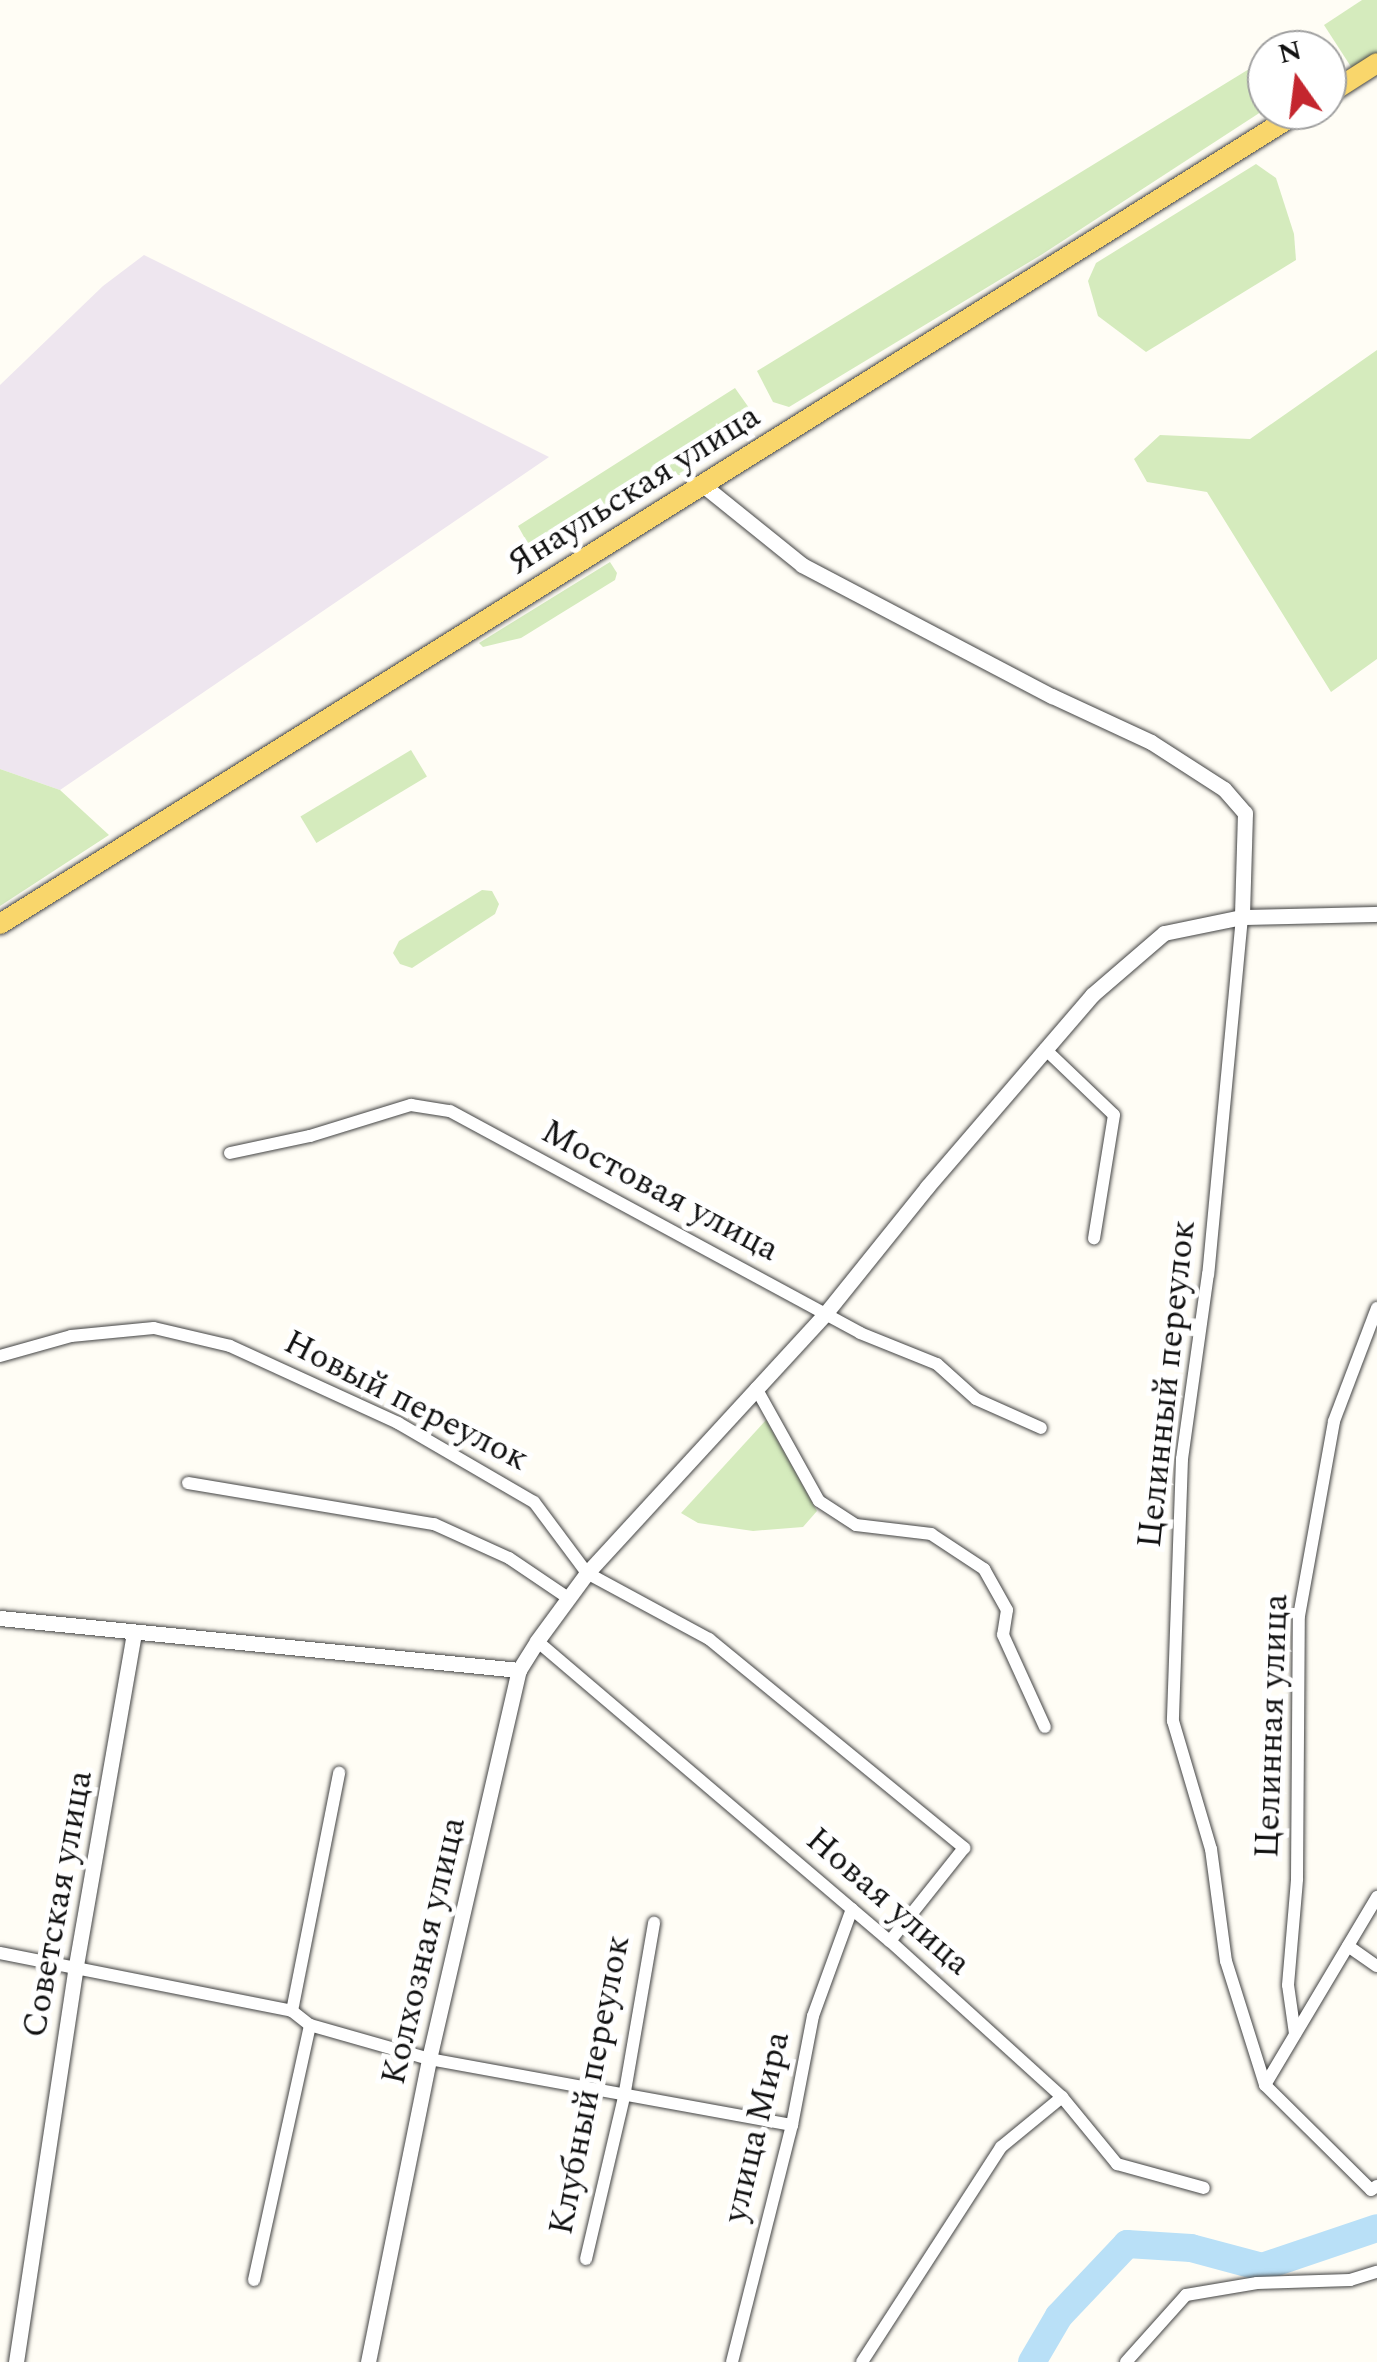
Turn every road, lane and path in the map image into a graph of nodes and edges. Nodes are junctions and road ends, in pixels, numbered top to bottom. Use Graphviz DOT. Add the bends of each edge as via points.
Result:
graph roads {
  1 [pos="1377,63"];
  2 [pos="1347,82"];
  3 [pos="1270,130"];
  4 [pos="703,485"];
  5 [pos="1377,914"];
  6 [pos="1242,917"];
  7 [pos="0,924"];
  8 [pos="1045,1049"];
  9 [pos="230,1153"];
  10 [pos="1094,1238"];
  11 [pos="1377,1308"];
  12 [pos="825,1314"];
  13 [pos="0,1356"];
  14 [pos="756,1388"];
  15 [pos="1041,1428"];
  16 [pos="188,1483"];
  17 [pos="586,1573"];
  18 [pos="568,1598"];
  19 [pos="0,1618"];
  20 [pos="134,1634"];
  21 [pos="537,1641"];
  22 [pos="519,1670"];
  23 [pos="1045,1727"];
  24 [pos="339,1774"];
  25 [pos="1377,1897"];
  26 [pos="852,1909"];
  27 [pos="654,1923"];
  28 [pos="890,1941"];
  29 [pos="1348,1946"];
  30 [pos="0,1953"];
  31 [pos="1377,1966"];
  32 [pos="75,1971"];
  33 [pos="292,2012"];
  34 [pos="310,2025"];
  35 [pos="1295,2034"];
  36 [pos="429,2059"];
  37 [pos="1265,2086"];
  38 [pos="624,2097"];
  39 [pos="1062,2097"];
  40 [pos="792,2125"];
  41 [pos="1204,2188"];
  42 [pos="1374,2188"];
  43 [pos="586,2259"];
  44 [pos="1377,2272"];
  45 [pos="254,2280"];
  46 [pos="16,2362"];
  47 [pos="368,2362"];
  48 [pos="732,2362"];
  49 [pos="862,2362"];
  50 [pos="1126,2362"];
  1 -- 2 [label="main road"];
  3 -- 4 [label="main road, Янаульская улица"];
  4 -- 6 [label="street" via="802,565 1151,742 1224,789 1246,812"];
  4 -- 7 [label="main road, Янаульская улица"];
  5 -- 6 [label="street, Колхозная улица"];
  6 -- 8 [label="street, Колхозная улица" via="1164,933 1092,996"];
  6 -- 37 [label="street, Целинный переулок" via="1208,1274 1182,1459 1173,1721 1211,1849 1226,1961"];
  8 -- 10 [label="street" via="1114,1116"];
  8 -- 12 [label="street, Колхозная улица"];
  9 -- 12 [label="street, Мостовая улица" via="411,1105 450,1111"];
  11 -- 35 [label="street, Целинная улица" via="1334,1421 1299,1616 1298,1878 1288,1985"];
  12 -- 14 [label="street, Колхозная улица"];
  12 -- 15 [label="street, Мостовая улица" via="937,1364 976,1399"];
  13 -- 17 [label="street, Новый переулок" via="71,1336 154,1328 230,1346 398,1423 534,1502"];
  14 -- 17 [label="street, Колхозная улица"];
  14 -- 23 [label="street" via="820,1500 856,1526 931,1534 984,1568 1007,1610 1003,1635"];
  16 -- 18 [label="street" via="434,1524 509,1558"];
  17 -- 18 [label="street, Колхозная улица"];
  17 -- 28 [label="street, Новый переулок" via="709,1638 964,1848"];
  18 -- 21 [label="street, Колхозная улица"];
  19 -- 20 [label="street"];
  20 -- 22 [label="street"];
  20 -- 32 [label="street, Советская улица"];
  21 -- 22 [label="street, Колхозная улица"];
  21 -- 26 [label="street, Новая улица"];
  22 -- 36 [label="street, Колхозная улица"];
  24 -- 33 [label="street"];
  25 -- 29 [label="street"];
  26 -- 28 [label="street, Новая улица"];
  26 -- 40 [label="street, улица Мира" via="813,2016"];
  27 -- 38 [label="street, Клубный переулок"];
  28 -- 39 [label="street, Новая улица"];
  29 -- 31 [label="street"];
  29 -- 35 [label="street"];
  30 -- 32 [label="street"];
  32 -- 33 [label="street"];
  32 -- 46 [label="street, Советская улица"];
  33 -- 34 [label="street"];
  34 -- 36 [label="street"];
  34 -- 45 [label="street"];
  35 -- 37 [label="street"];
  36 -- 38 [label="street"];
  36 -- 47 [label="street, Колхозная улица"];
  37 -- 42 [label="street, Целинный переулок"];
  38 -- 40 [label="street"];
  38 -- 43 [label="street, Клубный переулок"];
  39 -- 41 [label="street, Новая улица" via="1117,2164"];
  39 -- 49 [label="street" via="1001,2147"];
  40 -- 48 [label="street, улица Мира"];
  44 -- 50 [label="street" via="1186,2294"];
}
